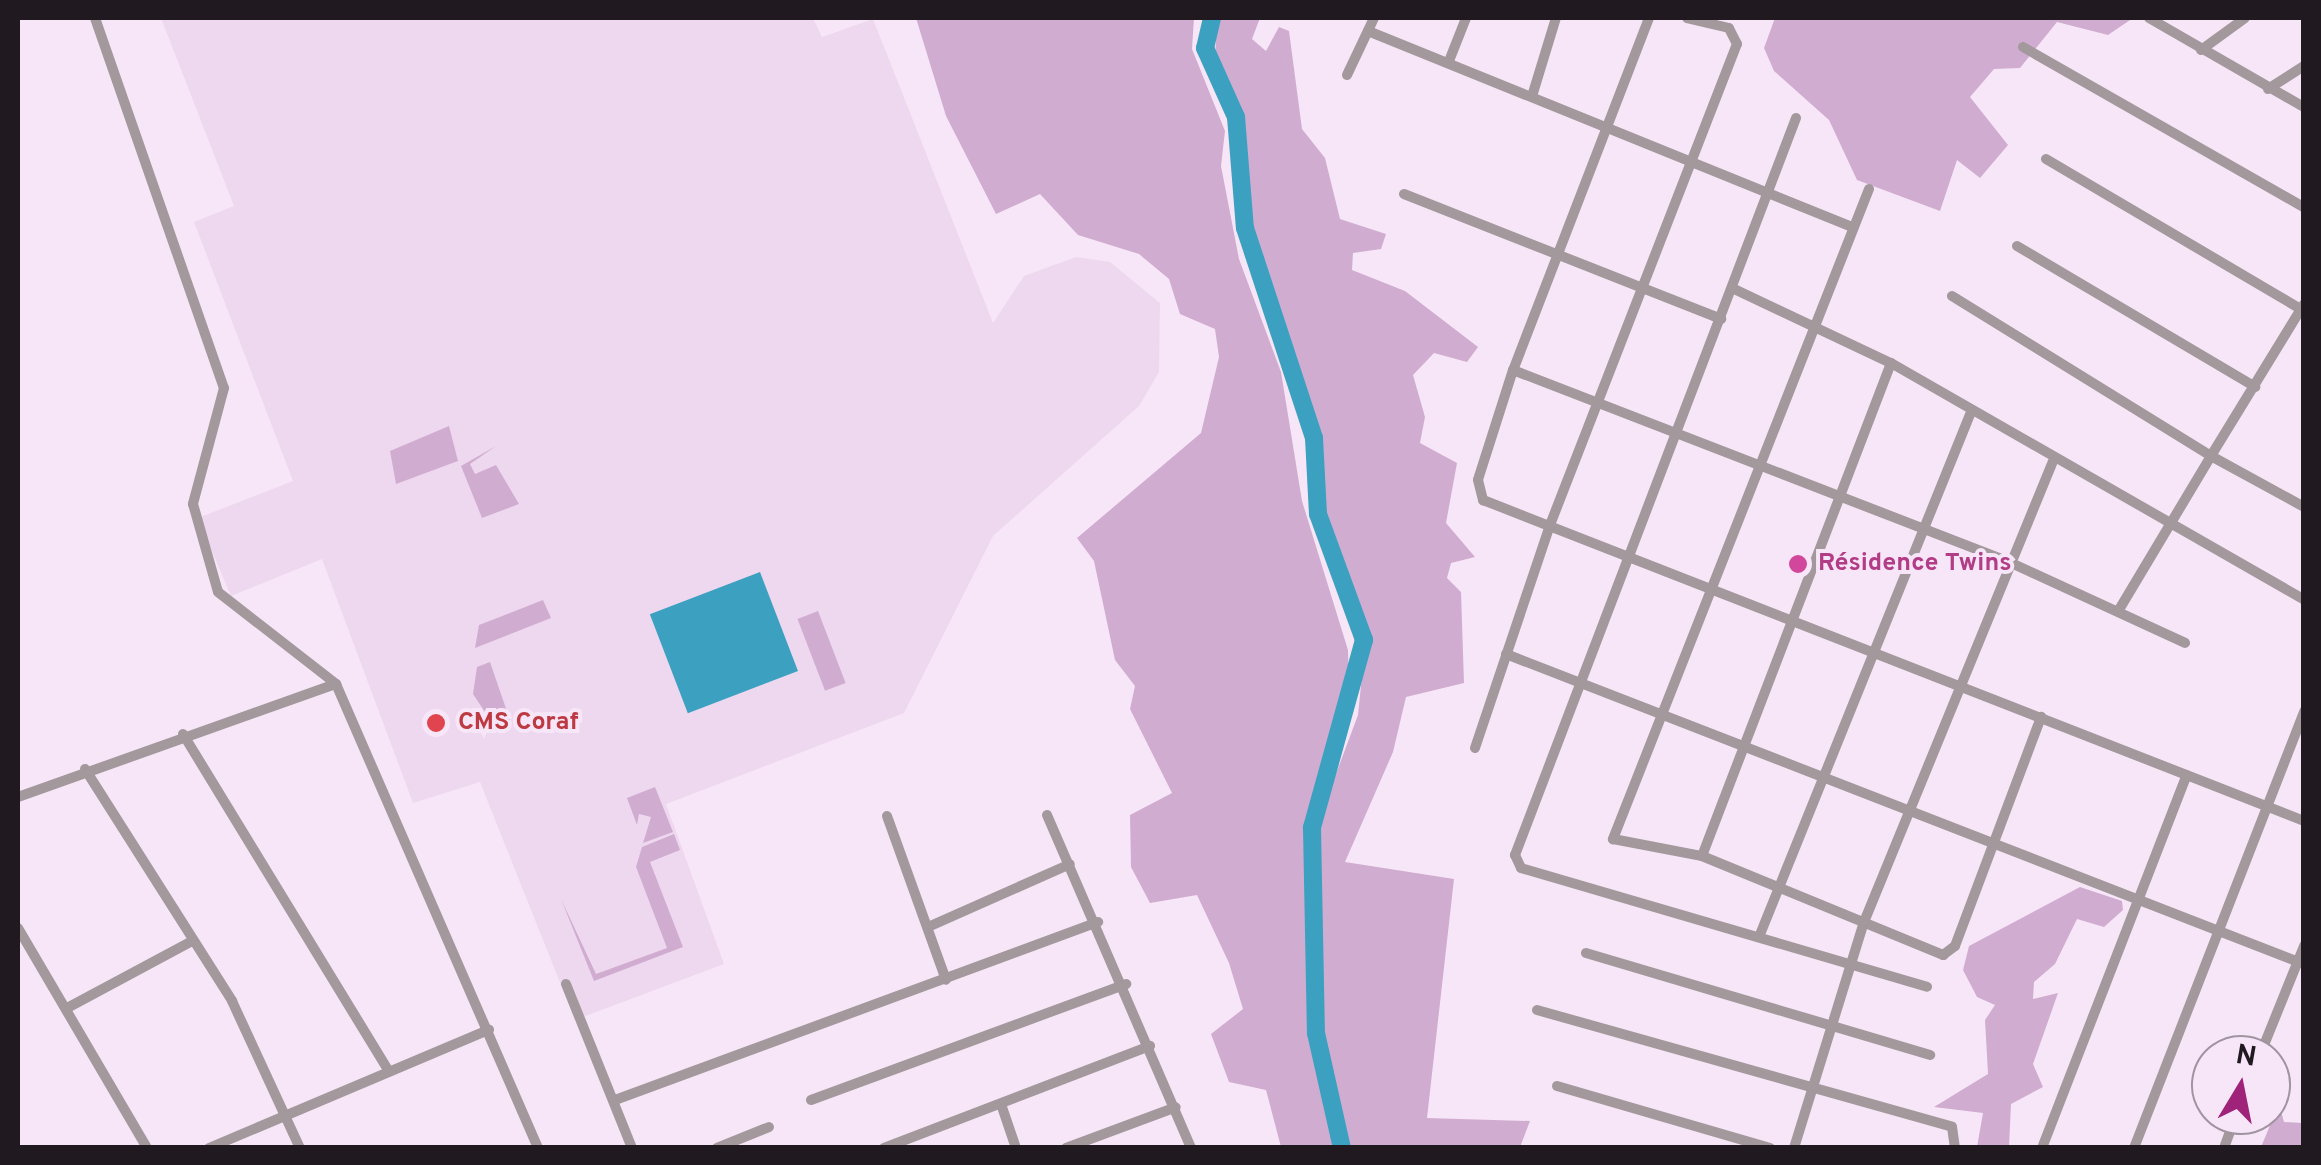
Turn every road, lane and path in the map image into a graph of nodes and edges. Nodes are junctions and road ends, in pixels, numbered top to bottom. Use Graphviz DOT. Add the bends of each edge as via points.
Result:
graph roads {
  1 [pos="95,18"];
  2 [pos="1374,18"];
  3 [pos="1466,18"];
  4 [pos="1556,18"];
  5 [pos="1650,18"];
  6 [pos="1687,18"];
  7 [pos="2149,18"];
  8 [pos="2245,18"];
  9 [pos="1368,31"];
  10 [pos="2023,47"];
  11 [pos="2201,50"];
  12 [pos="1449,61"];
  13 [pos="2304,66"];
  14 [pos="1347,75"];
  15 [pos="2268,88"];
  16 [pos="1533,93"];
  17 [pos="2304,107"];
  18 [pos="1796,118"];
  19 [pos="1611,128"];
  20 [pos="1692,158"];
  21 [pos="2046,159"];
  22 [pos="1772,189"];
  23 [pos="1869,189"];
  24 [pos="1404,194"];
  25 [pos="2304,207"];
  26 [pos="1852,227"];
  27 [pos="2017,246"];
  28 [pos="1558,253"];
  29 [pos="1642,284"];
  30 [pos="1732,288"];
  31 [pos="1952,296"];
  32 [pos="2302,307"];
  33 [pos="1722,320"];
  34 [pos="1814,324"];
  35 [pos="1890,363"];
  36 [pos="1514,370"];
  37 [pos="2255,387"];
  38 [pos="1596,402"];
  39 [pos="1971,412"];
  40 [pos="1676,435"];
  41 [pos="2211,456"];
  42 [pos="2053,462"];
  43 [pos="1758,470"];
  44 [pos="1841,500"];
  45 [pos="2304,507"];
  46 [pos="1550,525"];
  47 [pos="1922,529"];
  48 [pos="2170,531"];
  49 [pos="1628,557"];
  50 [pos="2007,562"];
  51 [pos="1709,592"];
  52 [pos="2304,600"];
  53 [pos="2119,610"];
  54 [pos="1792,622"];
  55 [pos="2185,643"];
  56 [pos="1506,654"];
  57 [pos="1874,654"];
  58 [pos="1579,682"];
  59 [pos="336,684"];
  60 [pos="1960,688"];
  61 [pos="1664,711"];
  62 [pos="2304,712"];
  63 [pos="2041,717"];
  64 [pos="183,734"];
  65 [pos="1747,744"];
  66 [pos="1475,748"];
  67 [pos="85,768"];
  68 [pos="2187,775"];
  69 [pos="1823,776"];
  70 [pos="18,796"];
  71 [pos="2265,805"];
  72 [pos="1908,808"];
  73 [pos="1046,815"];
  74 [pos="887,816"];
  75 [pos="2304,821"];
  76 [pos="1993,842"];
  77 [pos="1702,856"];
  78 [pos="1070,864"];
  79 [pos="1778,884"];
  80 [pos="2141,897"];
  81 [pos="1098,922"];
  82 [pos="1864,922"];
  83 [pos="928,927"];
  84 [pos="2220,927"];
  85 [pos="18,928"];
  86 [pos="1759,937"];
  87 [pos="192,941"];
  88 [pos="2304,946"];
  89 [pos="1586,953"];
  90 [pos="1851,961"];
  91 [pos="2300,963"];
  92 [pos="946,980"];
  93 [pos="566,984"];
  94 [pos="1126,984"];
  95 [pos="1927,988"];
  96 [pos="68,1007"];
  97 [pos="1537,1010"];
  98 [pos="1832,1023"];
  99 [pos="489,1030"];
  100 [pos="2269,1035"];
  101 [pos="1150,1046"];
  102 [pos="1930,1055"];
  103 [pos="388,1068"];
  104 [pos="1557,1086"];
  105 [pos="1811,1090"];
  106 [pos="614,1100"];
  107 [pos="811,1100"];
  108 [pos="1001,1104"];
  109 [pos="1176,1107"];
  110 [pos="286,1114"];
  111 [pos="768,1127"];
  112 [pos="147,1148"];
  113 [pos="209,1148"];
  114 [pos="300,1148"];
  115 [pos="538,1148"];
  116 [pos="632,1148"];
  117 [pos="717,1148"];
  118 [pos="884,1148"];
  119 [pos="1016,1148"];
  120 [pos="1066,1148"];
  121 [pos="1190,1148"];
  122 [pos="1770,1148"];
  123 [pos="1794,1148"];
  124 [pos="1955,1148"];
  125 [pos="2042,1148"];
  126 [pos="2134,1148"];
  1 -- 59 [label="street" via="224,388 196,482 194,528 218,592"];
  2 -- 9 [label="street"];
  3 -- 12 [label="street"];
  4 -- 16 [label="street"];
  5 -- 19 [label="street"];
  6 -- 20 [label="street" via="1737,35"];
  7 -- 11 [label="street"];
  8 -- 11 [label="street"];
  9 -- 12 [label="street"];
  9 -- 14 [label="street"];
  10 -- 25 [label="street"];
  11 -- 15 [label="street"];
  12 -- 16 [label="street"];
  13 -- 15 [label="street"];
  15 -- 17 [label="street"];
  16 -- 19 [label="street"];
  18 -- 22 [label="street"];
  19 -- 20 [label="street"];
  19 -- 28 [label="street"];
  20 -- 22 [label="street"];
  20 -- 29 [label="street"];
  21 -- 32 [label="street"];
  22 -- 26 [label="street"];
  22 -- 30 [label="street"];
  23 -- 26 [label="street"];
  24 -- 28 [label="street"];
  26 -- 34 [label="street"];
  27 -- 37 [label="street"];
  28 -- 29 [label="street"];
  28 -- 36 [label="street"];
  29 -- 33 [label="street"];
  29 -- 38 [label="street"];
  30 -- 33 [label="street"];
  30 -- 34 [label="street"];
  31 -- 41 [label="street"];
  32 -- 37 [label="street"];
  33 -- 40 [label="street"];
  34 -- 35 [label="street"];
  34 -- 43 [label="street"];
  35 -- 39 [label="street"];
  35 -- 44 [label="street"];
  36 -- 38 [label="street"];
  36 -- 46 [label="street" via="1477,491"];
  37 -- 41 [label="street"];
  38 -- 40 [label="street"];
  38 -- 46 [label="street"];
  39 -- 42 [label="street"];
  39 -- 47 [label="street"];
  40 -- 43 [label="street"];
  40 -- 49 [label="street"];
  41 -- 45 [label="street"];
  41 -- 48 [label="street"];
  42 -- 48 [label="street"];
  42 -- 50 [label="street"];
  43 -- 44 [label="street"];
  43 -- 51 [label="street"];
  44 -- 47 [label="street"];
  44 -- 54 [label="street"];
  46 -- 49 [label="street"];
  46 -- 56 [label="street"];
  47 -- 50 [label="street"];
  47 -- 57 [label="street"];
  48 -- 52 [label="street"];
  48 -- 53 [label="street"];
  49 -- 51 [label="street"];
  49 -- 58 [label="street"];
  50 -- 53 [label="street"];
  50 -- 60 [label="street"];
  51 -- 54 [label="street"];
  51 -- 61 [label="street"];
  53 -- 55 [label="street"];
  54 -- 57 [label="street"];
  54 -- 65 [label="street"];
  56 -- 58 [label="street"];
  56 -- 66 [label="street"];
  57 -- 60 [label="street"];
  57 -- 69 [label="street"];
  58 -- 61 [label="street"];
  58 -- 86 [label="street" via="1516,862"];
  59 -- 64 [label="street"];
  59 -- 99 [label="street"];
  60 -- 63 [label="street"];
  60 -- 72 [label="street"];
  61 -- 65 [label="street"];
  61 -- 77 [label="street" via="1613,839"];
  62 -- 71 [label="street"];
  63 -- 68 [label="street"];
  63 -- 76 [label="street"];
  64 -- 67 [label="street"];
  64 -- 103 [label="street"];
  65 -- 69 [label="street"];
  65 -- 77 [label="street"];
  67 -- 70 [label="street"];
  67 -- 87 [label="street"];
  68 -- 71 [label="street"];
  68 -- 80 [label="street"];
  69 -- 72 [label="street"];
  69 -- 79 [label="street"];
  71 -- 75 [label="street"];
  71 -- 84 [label="street"];
  72 -- 76 [label="street"];
  72 -- 82 [label="street"];
  73 -- 78 [label="street"];
  74 -- 83 [label="street"];
  76 -- 80 [label="street"];
  76 -- 82 [label="street" via="1950,953"];
  77 -- 79 [label="street"];
  78 -- 81 [label="street"];
  78 -- 83 [label="street"];
  79 -- 82 [label="street"];
  79 -- 86 [label="street"];
  80 -- 84 [label="street"];
  80 -- 125 [label="street"];
  81 -- 92 [label="street"];
  81 -- 94 [label="street"];
  82 -- 90 [label="street"];
  83 -- 92 [label="street"];
  84 -- 91 [label="street"];
  84 -- 126 [label="street"];
  85 -- 96 [label="street"];
  86 -- 90 [label="street"];
  87 -- 96 [label="street"];
  87 -- 110 [label="street"];
  88 -- 91 [label="street"];
  89 -- 98 [label="street"];
  90 -- 95 [label="street"];
  90 -- 98 [label="street"];
  91 -- 100 [label="street"];
  92 -- 106 [label="street"];
  93 -- 106 [label="street"];
  94 -- 101 [label="street"];
  94 -- 107 [label="street"];
  96 -- 112 [label="street"];
  97 -- 105 [label="street"];
  98 -- 102 [label="street"];
  98 -- 105 [label="street"];
  99 -- 103 [label="street"];
  99 -- 115 [label="street"];
  101 -- 108 [label="street"];
  101 -- 109 [label="street"];
  103 -- 110 [label="street"];
  104 -- 122 [label="street"];
  105 -- 123 [label="street"];
  105 -- 124 [label="street" via="1952,1127"];
  106 -- 116 [label="street"];
  108 -- 118 [label="street"];
  108 -- 119 [label="street"];
  109 -- 120 [label="street"];
  109 -- 121 [label="street"];
  110 -- 113 [label="street"];
  110 -- 114 [label="street"];
  111 -- 117 [label="street"];
}
